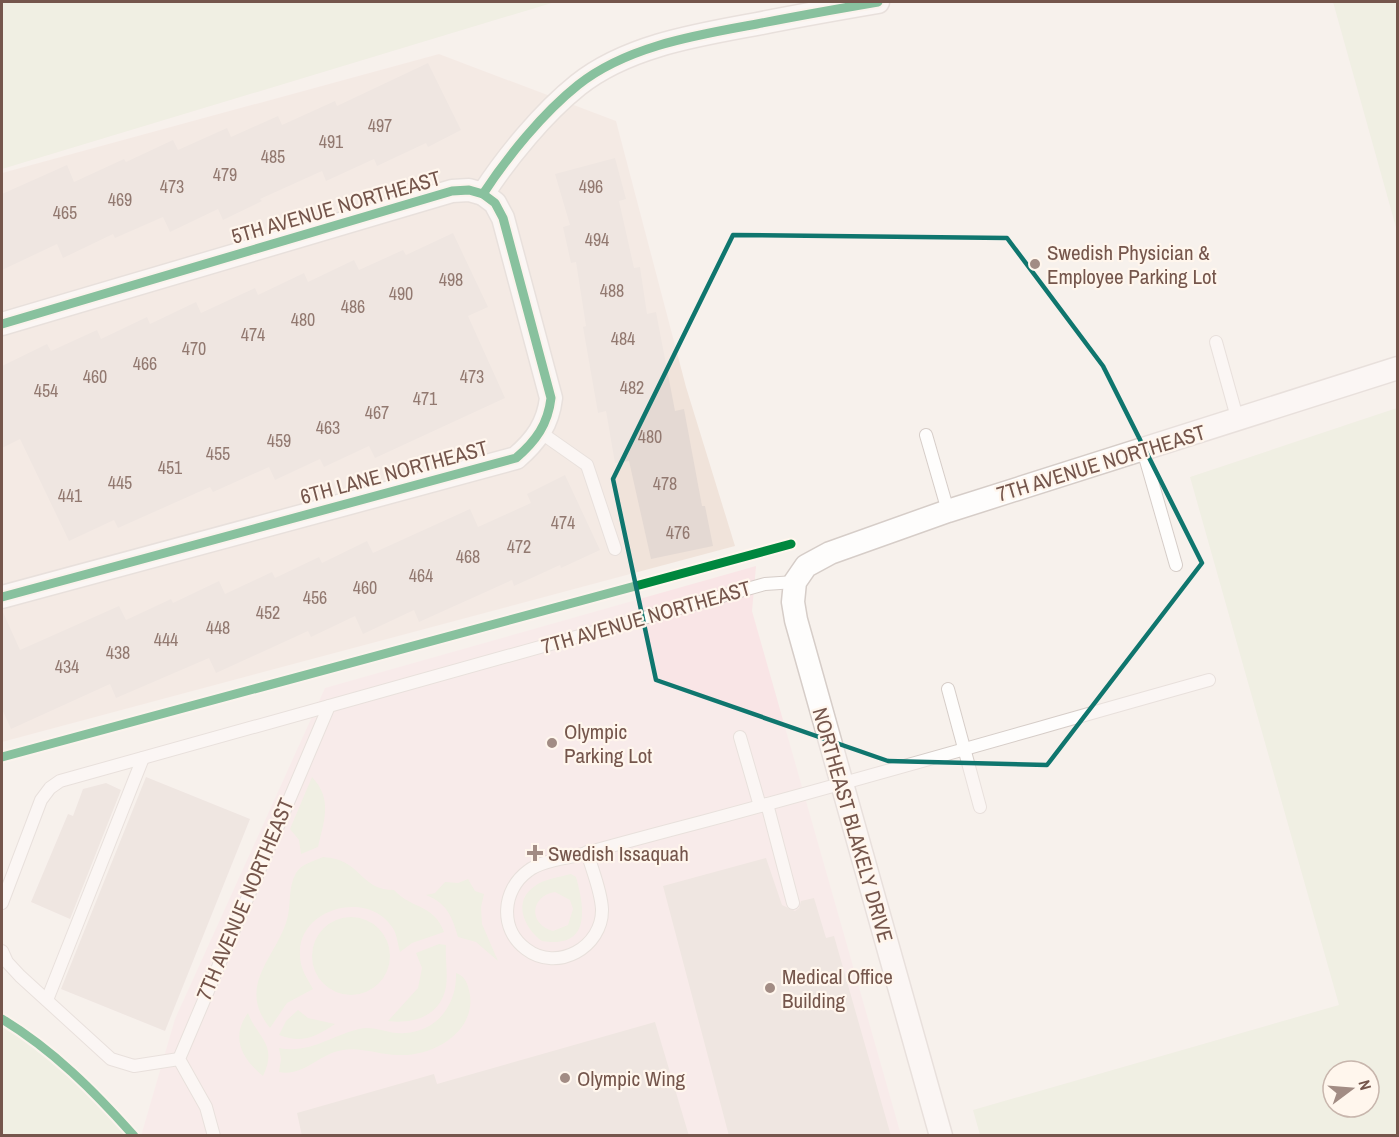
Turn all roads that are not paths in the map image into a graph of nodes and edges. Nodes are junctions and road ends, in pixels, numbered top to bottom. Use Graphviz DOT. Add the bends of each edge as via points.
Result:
graph roads {
  1 [pos="878,2"];
  2 [pos="483,194"];
  3 [pos="2,324"];
  4 [pos="1215,342"];
  5 [pos="1398,368"];
  6 [pos="1238,420"];
  7 [pos="540,432"];
  8 [pos="926,435"];
  9 [pos="1143,450"];
  10 [pos="948,511"];
  11 [pos="615,549"];
  12 [pos="1176,565"];
  13 [pos="795,582"];
  14 [pos="2,597"];
  15 [pos="1209,680"];
  16 [pos="948,689"];
  17 [pos="328,706"];
  18 [pos="740,737"];
  19 [pos="964,749"];
  20 [pos="142,758"];
  21 [pos="842,784"];
  22 [pos="763,805"];
  23 [pos="980,807"];
  24 [pos="587,852"];
  25 [pos="2,903"];
  26 [pos="793,903"];
  27 [pos="2,951"];
  28 [pos="47,1000"];
  29 [pos="179,1059"];
  30 [pos="214,1136"];
  31 [pos="941,1136"];
  1 -- 2 [label="street" via="696,35 625,58 579,84 507,158"];
  2 -- 3 [label="street, 5TH AVENUE NORTHEAST" via="452,191"];
  2 -- 7 [label="street, 6TH LANE NORTHEAST" via="495,203 504,219 550,398"];
  4 -- 6 [label="lane"];
  5 -- 6 [label="street, 7TH AVENUE NORTHEAST"];
  6 -- 9 [label="street, 7TH AVENUE NORTHEAST"];
  7 -- 11 [label="lane" via="587,465"];
  7 -- 14 [label="street, 6TH LANE NORTHEAST" via="516,458"];
  8 -- 10 [label="lane"];
  9 -- 10 [label="street, 7TH AVENUE NORTHEAST"];
  9 -- 12 [label="lane"];
  10 -- 13 [label="street, 7TH AVENUE NORTHEAST" via="830,553 806,566"];
  13 -- 17 [label="lane, 7TH AVENUE NORTHEAST" via="765,584"];
  13 -- 21 [label="street, NORTHEAST BLAKELY DRIVE" via="796,620"];
  15 -- 19 [label="lane"];
  16 -- 19 [label="lane"];
  17 -- 20 [label="lane"];
  17 -- 29 [label="lane, 7TH AVENUE NORTHEAST"];
  18 -- 22 [label="lane"];
  19 -- 21 [label="lane"];
  19 -- 23 [label="lane"];
  20 -- 25 [label="lane" via="68,778 50,788 41,800"];
  20 -- 28 [label="lane"];
  21 -- 22 [label="lane"];
  21 -- 31 [label="street, NORTHEAST BLAKELY DRIVE"];
  22 -- 24 [label="lane"];
  22 -- 26 [label="lane"];
  24 -- 24 [label="lane" via="531,869 509,893 509,926 526,950 548,958 570,956 594,938 602,909"];
  27 -- 28 [label="lane" via="7,963"];
  28 -- 29 [label="lane" via="111,1059 123,1065"];
  29 -- 30 [label="lane" via="206,1107"];
}
